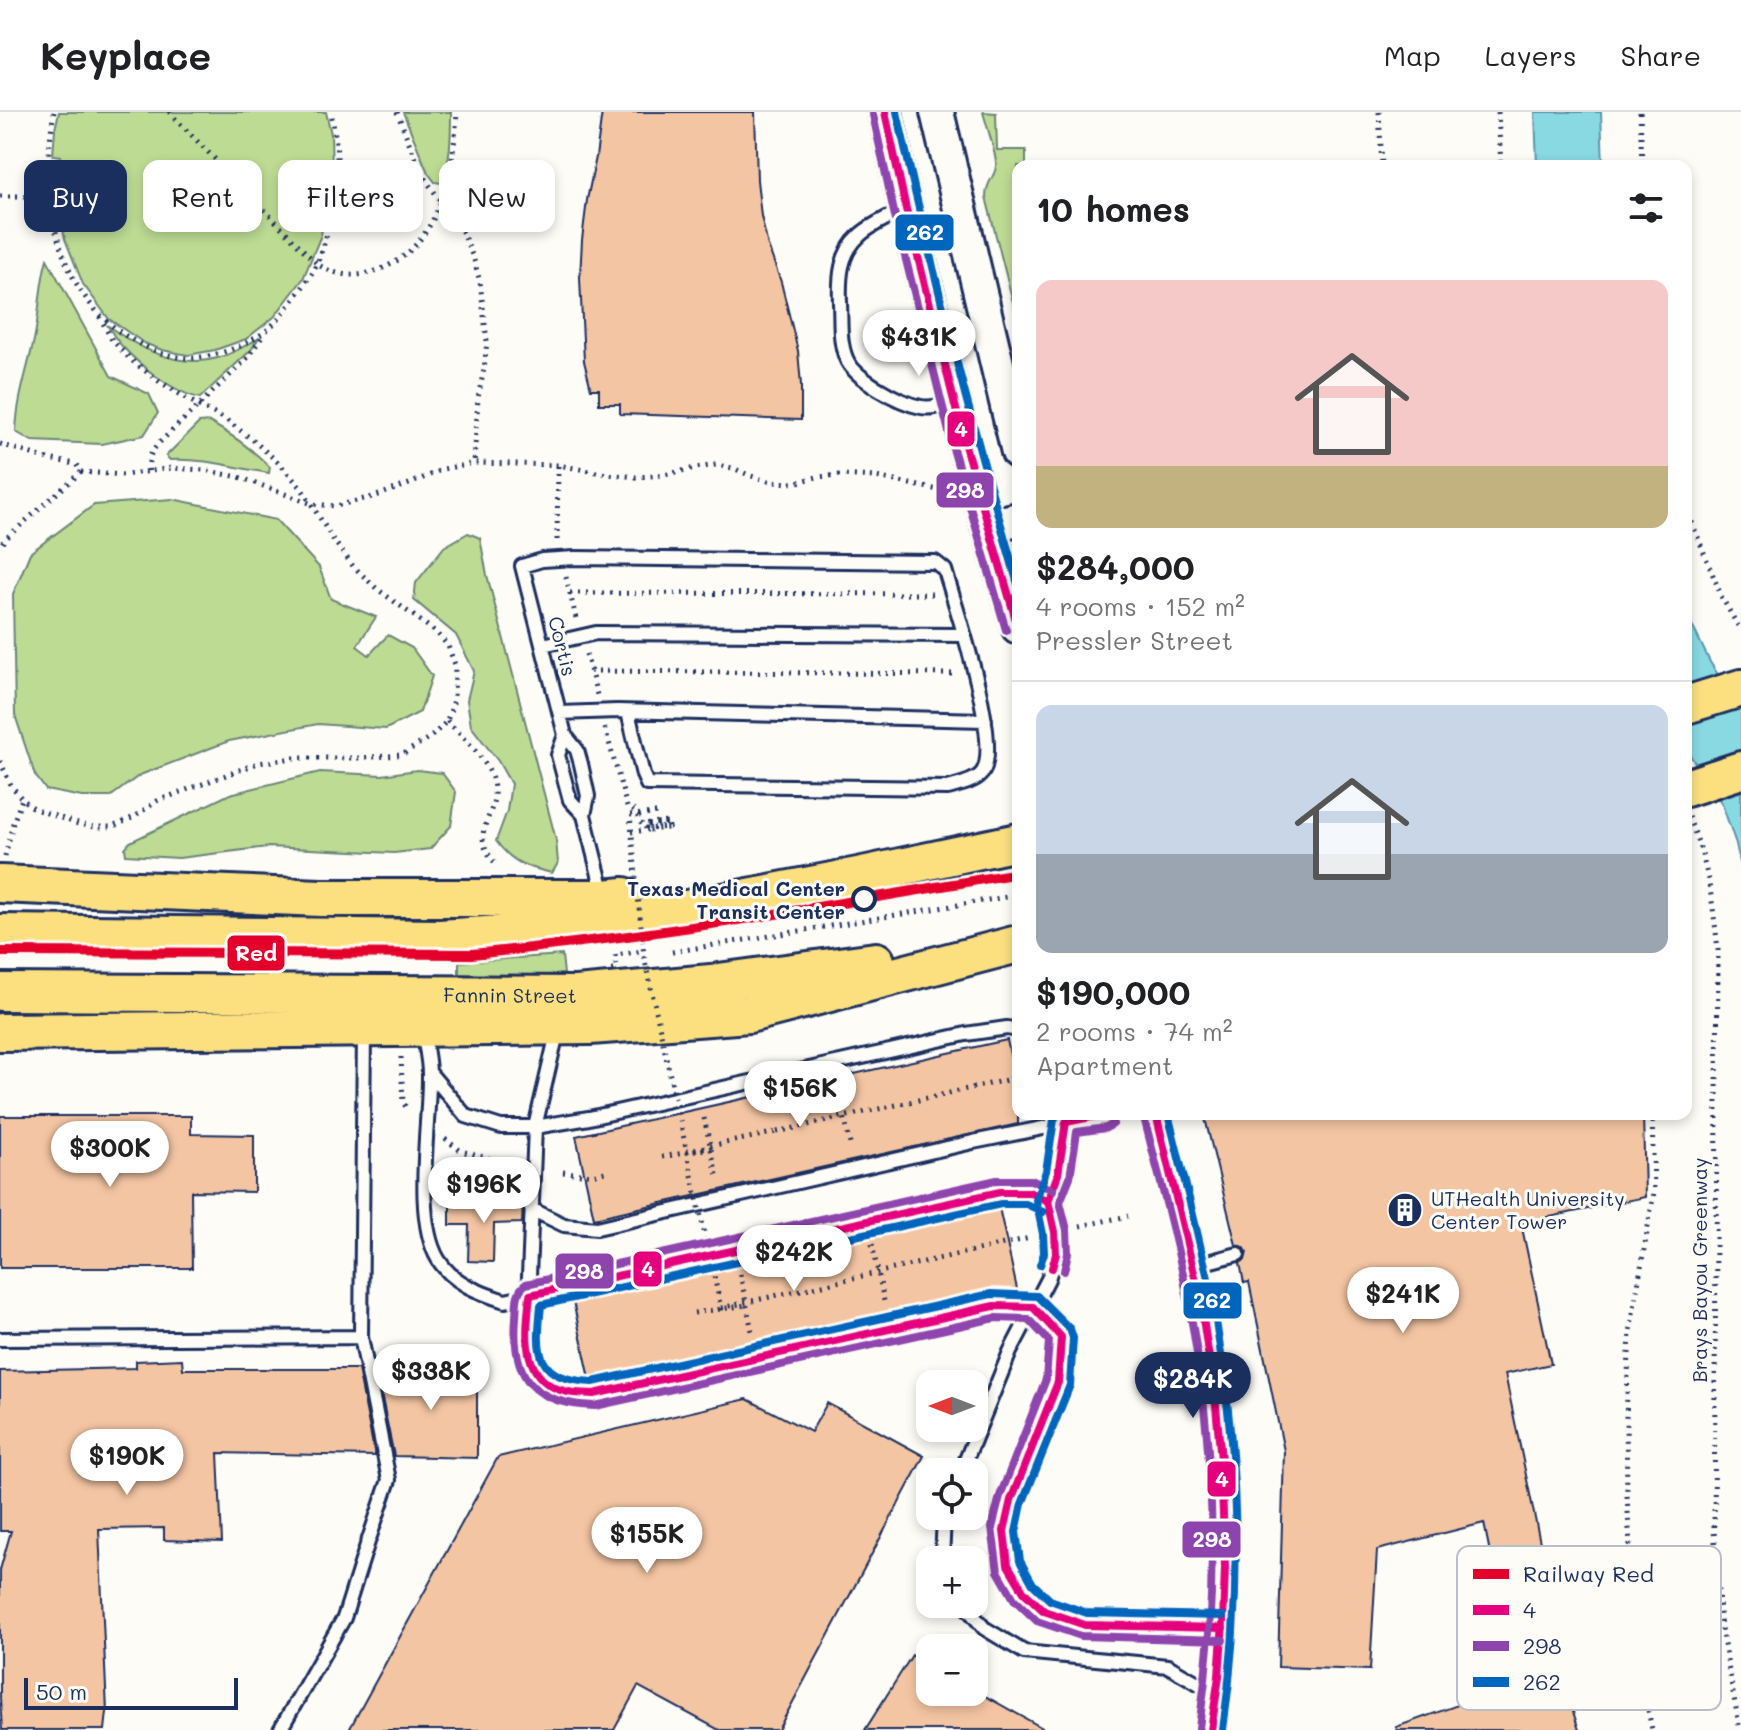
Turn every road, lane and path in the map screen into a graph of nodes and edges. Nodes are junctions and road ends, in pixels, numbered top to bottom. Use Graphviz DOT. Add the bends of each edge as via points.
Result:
graph roads {
  1 [pos="54,112"];
  2 [pos="169,112"];
  3 [pos="331,112"];
  4 [pos="397,112"];
  5 [pos="457,112"];
  6 [pos="885,112"];
  7 [pos="937,112"];
  8 [pos="1379,112"];
  9 [pos="1498,112"];
  10 [pos="1640,112"];
  11 [pos="48,160"];
  12 [pos="451,160"];
  13 [pos="1382,160"];
  14 [pos="1501,160"];
  15 [pos="1642,160"];
  16 [pos="0,196"];
  17 [pos="24,196"];
  18 [pos="957,198"];
  19 [pos="439,200"];
  20 [pos="439,204"];
  21 [pos="906,209"];
  22 [pos="56,232"];
  23 [pos="462,232"];
  24 [pos="317,264"];
  25 [pos="98,314"];
  26 [pos="267,330"];
  27 [pos="954,403"];
  28 [pos="199,406"];
  29 [pos="1012,427"];
  30 [pos="0,444"];
  31 [pos="474,463"];
  32 [pos="149,471"];
  33 [pos="81,472"];
  34 [pos="312,504"];
  35 [pos="995,515"];
  36 [pos="1692,522"];
  37 [pos="0,547"];
  38 [pos="570,593"];
  39 [pos="952,595"];
  40 [pos="1012,598"];
  41 [pos="1741,631"];
  42 [pos="964,635"];
  43 [pos="543,645"];
  44 [pos="590,671"];
  45 [pos="975,674"];
  46 [pos="1741,688"];
  47 [pos="1692,703"];
  48 [pos="628,712"];
  49 [pos="560,713"];
  50 [pos="985,720"];
  51 [pos="447,721"];
  52 [pos="565,735"];
  53 [pos="0,761"];
  54 [pos="1741,770"];
  55 [pos="1692,786"];
  56 [pos="22,799"];
  57 [pos="584,815"];
  58 [pos="1692,827"];
  59 [pos="631,832"];
  60 [pos="1012,843"];
  61 [pos="501,869"];
  62 [pos="2,876"];
  63 [pos="39,885"];
  64 [pos="1012,896"];
  65 [pos="0,906"];
  66 [pos="633,913"];
  67 [pos="0,933"];
  68 [pos="1012,944"];
  69 [pos="1012,945"];
  70 [pos="659,953"];
  71 [pos="612,969"];
  72 [pos="0,992"];
  73 [pos="0,1015"];
  74 [pos="559,1027"];
  75 [pos="364,1028"];
  76 [pos="1012,1029"];
  77 [pos="42,1031"];
  78 [pos="0,1032"];
  79 [pos="412,1040"];
  80 [pos="429,1072"];
  81 [pos="1012,1077"];
  82 [pos="838,1087"];
  83 [pos="409,1110"];
  84 [pos="845,1117"];
  85 [pos="704,1118"];
  86 [pos="1058,1120"];
  87 [pos="1066,1120"];
  88 [pos="1157,1120"];
  89 [pos="1652,1120"];
  90 [pos="535,1127"];
  91 [pos="444,1139"];
  92 [pos="850,1144"];
  93 [pos="711,1148"];
  94 [pos="687,1151"];
  95 [pos="506,1163"];
  96 [pos="610,1171"];
  97 [pos="563,1172"];
  98 [pos="717,1175"];
  99 [pos="1048,1201"];
  100 [pos="531,1209"];
  101 [pos="1128,1216"];
  102 [pos="1080,1226"];
  103 [pos="1030,1238"];
  104 [pos="872,1244"];
  105 [pos="1238,1254"];
  106 [pos="1192,1266"];
  107 [pos="878,1273"];
  108 [pos="740,1274"];
  109 [pos="530,1295"];
  110 [pos="884,1301"];
  111 [pos="747,1305"];
  112 [pos="1033,1307"];
  113 [pos="721,1308"];
  114 [pos="752,1331"];
  115 [pos="361,1337"];
  116 [pos="0,1339"];
  117 [pos="967,1458"];
  118 [pos="1630,1546"];
  119 [pos="1715,1546"];
  120 [pos="976,1618"];
  121 [pos="1223,1628"];
  122 [pos="1721,1628"];
  123 [pos="1217,1694"];
  124 [pos="1648,1710"];
  125 [pos="280,1730"];
  126 [pos="1211,1730"];
  127 [pos="1652,1730"];
  128 [pos="1740,1730"];
  1 -- 11 [label="path"];
  2 -- 24 [label="path"];
  3 -- 24 [label="path" via="335,190"];
  4 -- 19 [label="path" via="421,173"];
  5 -- 12 [label="path"];
  6 -- 21 [label="street"];
  7 -- 18 [label="street"];
  8 -- 13 [label="path"];
  9 -- 14 [label="path"];
  10 -- 15 [label="path"];
  16 -- 17 [label="path"];
  18 -- 21 [label="street"];
  18 -- 29 [label="street"];
  20 -- 24 [label="path" via="428,230 380,270 344,276"];
  21 -- 27 [label="street"];
  21 -- 27 [label="lane" via="860,235 842,263 846,360 880,390 921,407"];
  22 -- 25 [label="path" via="76,281"];
  23 -- 31 [label="path" via="480,282 487,341"];
  24 -- 26 [label="path"];
  25 -- 26 [label="path" via="150,350 193,358 222,353"];
  25 -- 28 [label="path" via="131,360"];
  26 -- 28 [label="path" via="246,360"];
  27 -- 35 [label="street"];
  28 -- 32 [label="path" via="151,452"];
  28 -- 34 [label="path" via="253,440"];
  30 -- 33 [label="path" via="76,464"];
  31 -- 34 [label="path" via="443,469 376,496 336,506"];
  31 -- 35 [label="path" via="558,465 636,477 716,465 794,483 840,475 876,477"];
  32 -- 33 [label="path"];
  32 -- 34 [label="path" via="203,470 239,477"];
  33 -- 37 [label="path"];
  34 -- 51 [label="path" via="353,566 448,646 456,683"];
  35 -- 40 [label="street"];
  36 -- 41 [label="path"];
  38 -- 39 [label="path"];
  39 -- 42 [label="lane"];
  39 -- 43 [label="lane, Cortis" via="945,570 935,562 542,560 522,566"];
  42 -- 43 [label="lane" via="596,633"];
  42 -- 45 [label="lane"];
  43 -- 49 [label="lane, Cortis"];
  44 -- 45 [label="path"];
  45 -- 50 [label="lane"];
  46 -- 47 [label="main road"];
  48 -- 49 [label="lane"];
  48 -- 50 [label="lane"];
  48 -- 50 [label="lane" via="647,784 948,788 981,775"];
  49 -- 52 [label="lane, Cortis"];
  51 -- 56 [label="path" via="402,755 258,763 157,801 112,827 78,824"];
  51 -- 61 [label="path" via="493,782 493,801 481,835 483,847"];
  52 -- 57 [label="lane, Cortis" via="581,764 588,796"];
  52 -- 57 [label="lane, Cortis" via="558,755 570,800"];
  53 -- 56 [label="path"];
  54 -- 55 [label="main road"];
  56 -- 62 [label="path"];
  57 -- 66 [label="lane, Cortis"];
  58 -- 119 [label="path, Brays Bayou Greenway" via="1711,891 1718,950"];
  59 -- 59 [label="path, bridge" via="630,815 656,813 637,814 642,825 668,822 669,827 657,828 646,829 645,825 667,823 668,828"];
  59 -- 66 [label="path, bridge"];
  60 -- 66 [label="main road" via="858,876"];
  62 -- 63 [label="main road"];
  63 -- 65 [label="main road"];
  63 -- 66 [label="main road"];
  64 -- 70 [label="path"];
  66 -- 67 [label="main road" via="517,933 440,938"];
  66 -- 71 [label="path, bridge" via="615,955 617,968"];
  66 -- 94 [label="path, bridge"];
  68 -- 72 [label="main road, Fannin Street" via="576,995"];
  69 -- 74 [label="main road" via="749,1014"];
  73 -- 77 [label="main road"];
  74 -- 79 [label="main road"];
  74 -- 90 [label="lane"];
  75 -- 77 [label="main road"];
  75 -- 79 [label="main road"];
  75 -- 115 [label="lane"];
  76 -- 90 [label="lane" via="966,1034"];
  77 -- 78 [label="main road"];
  79 -- 80 [label="lane"];
  79 -- 83 [label="path" via="403,1103"];
  80 -- 90 [label="lane" via="466,1116 501,1127"];
  80 -- 109 [label="lane" via="427,1228 438,1259 472,1290 505,1301"];
  81 -- 84 [label="path"];
  82 -- 84 [label="path"];
  84 -- 92 [label="path"];
  84 -- 94 [label="path, bridge"];
  85 -- 93 [label="path"];
  86 -- 100 [label="lane" via="597,1228 564,1225"];
  87 -- 99 [label="lane" via="1058,1174"];
  88 -- 106 [label="street"];
  89 -- 118 [label="path" via="1654,1192 1630,1331 1626,1417"];
  90 -- 100 [label="lane"];
  91 -- 95 [label="path" via="461,1151"];
  93 -- 94 [label="path" via="662,1157"];
  93 -- 98 [label="path"];
  94 -- 113 [label="path, bridge"];
  96 -- 97 [label="path"];
  99 -- 109 [label="lane" via="1029,1192 1000,1192"];
  99 -- 112 [label="lane" via="1056,1254"];
  100 -- 109 [label="lane"];
  101 -- 102 [label="path"];
  103 -- 107 [label="path"];
  104 -- 107 [label="path"];
  105 -- 106 [label="lane"];
  106 -- 121 [label="street" via="1220,1442"];
  107 -- 110 [label="path"];
  107 -- 113 [label="path, bridge"];
  108 -- 111 [label="path"];
  109 -- 112 [label="lane" via="526,1351 540,1379 563,1391 594,1394 994,1306"];
  111 -- 113 [label="path" via="694,1313"];
  111 -- 114 [label="path"];
  112 -- 117 [label="lane"];
  112 -- 121 [label="lane" via="1061,1337 1058,1382 1011,1500 1004,1531 1008,1565 1024,1592 1044,1611 1085,1625"];
  115 -- 116 [label="lane"];
  115 -- 125 [label="lane" via="389,1480 344,1618"];
  120 -- 123 [label="lane" via="1024,1652 1168,1666"];
  121 -- 123 [label="street"];
  122 -- 128 [label="path, Brays Bayou Greenway"];
  123 -- 126 [label="street"];
  124 -- 127 [label="path"];
}
